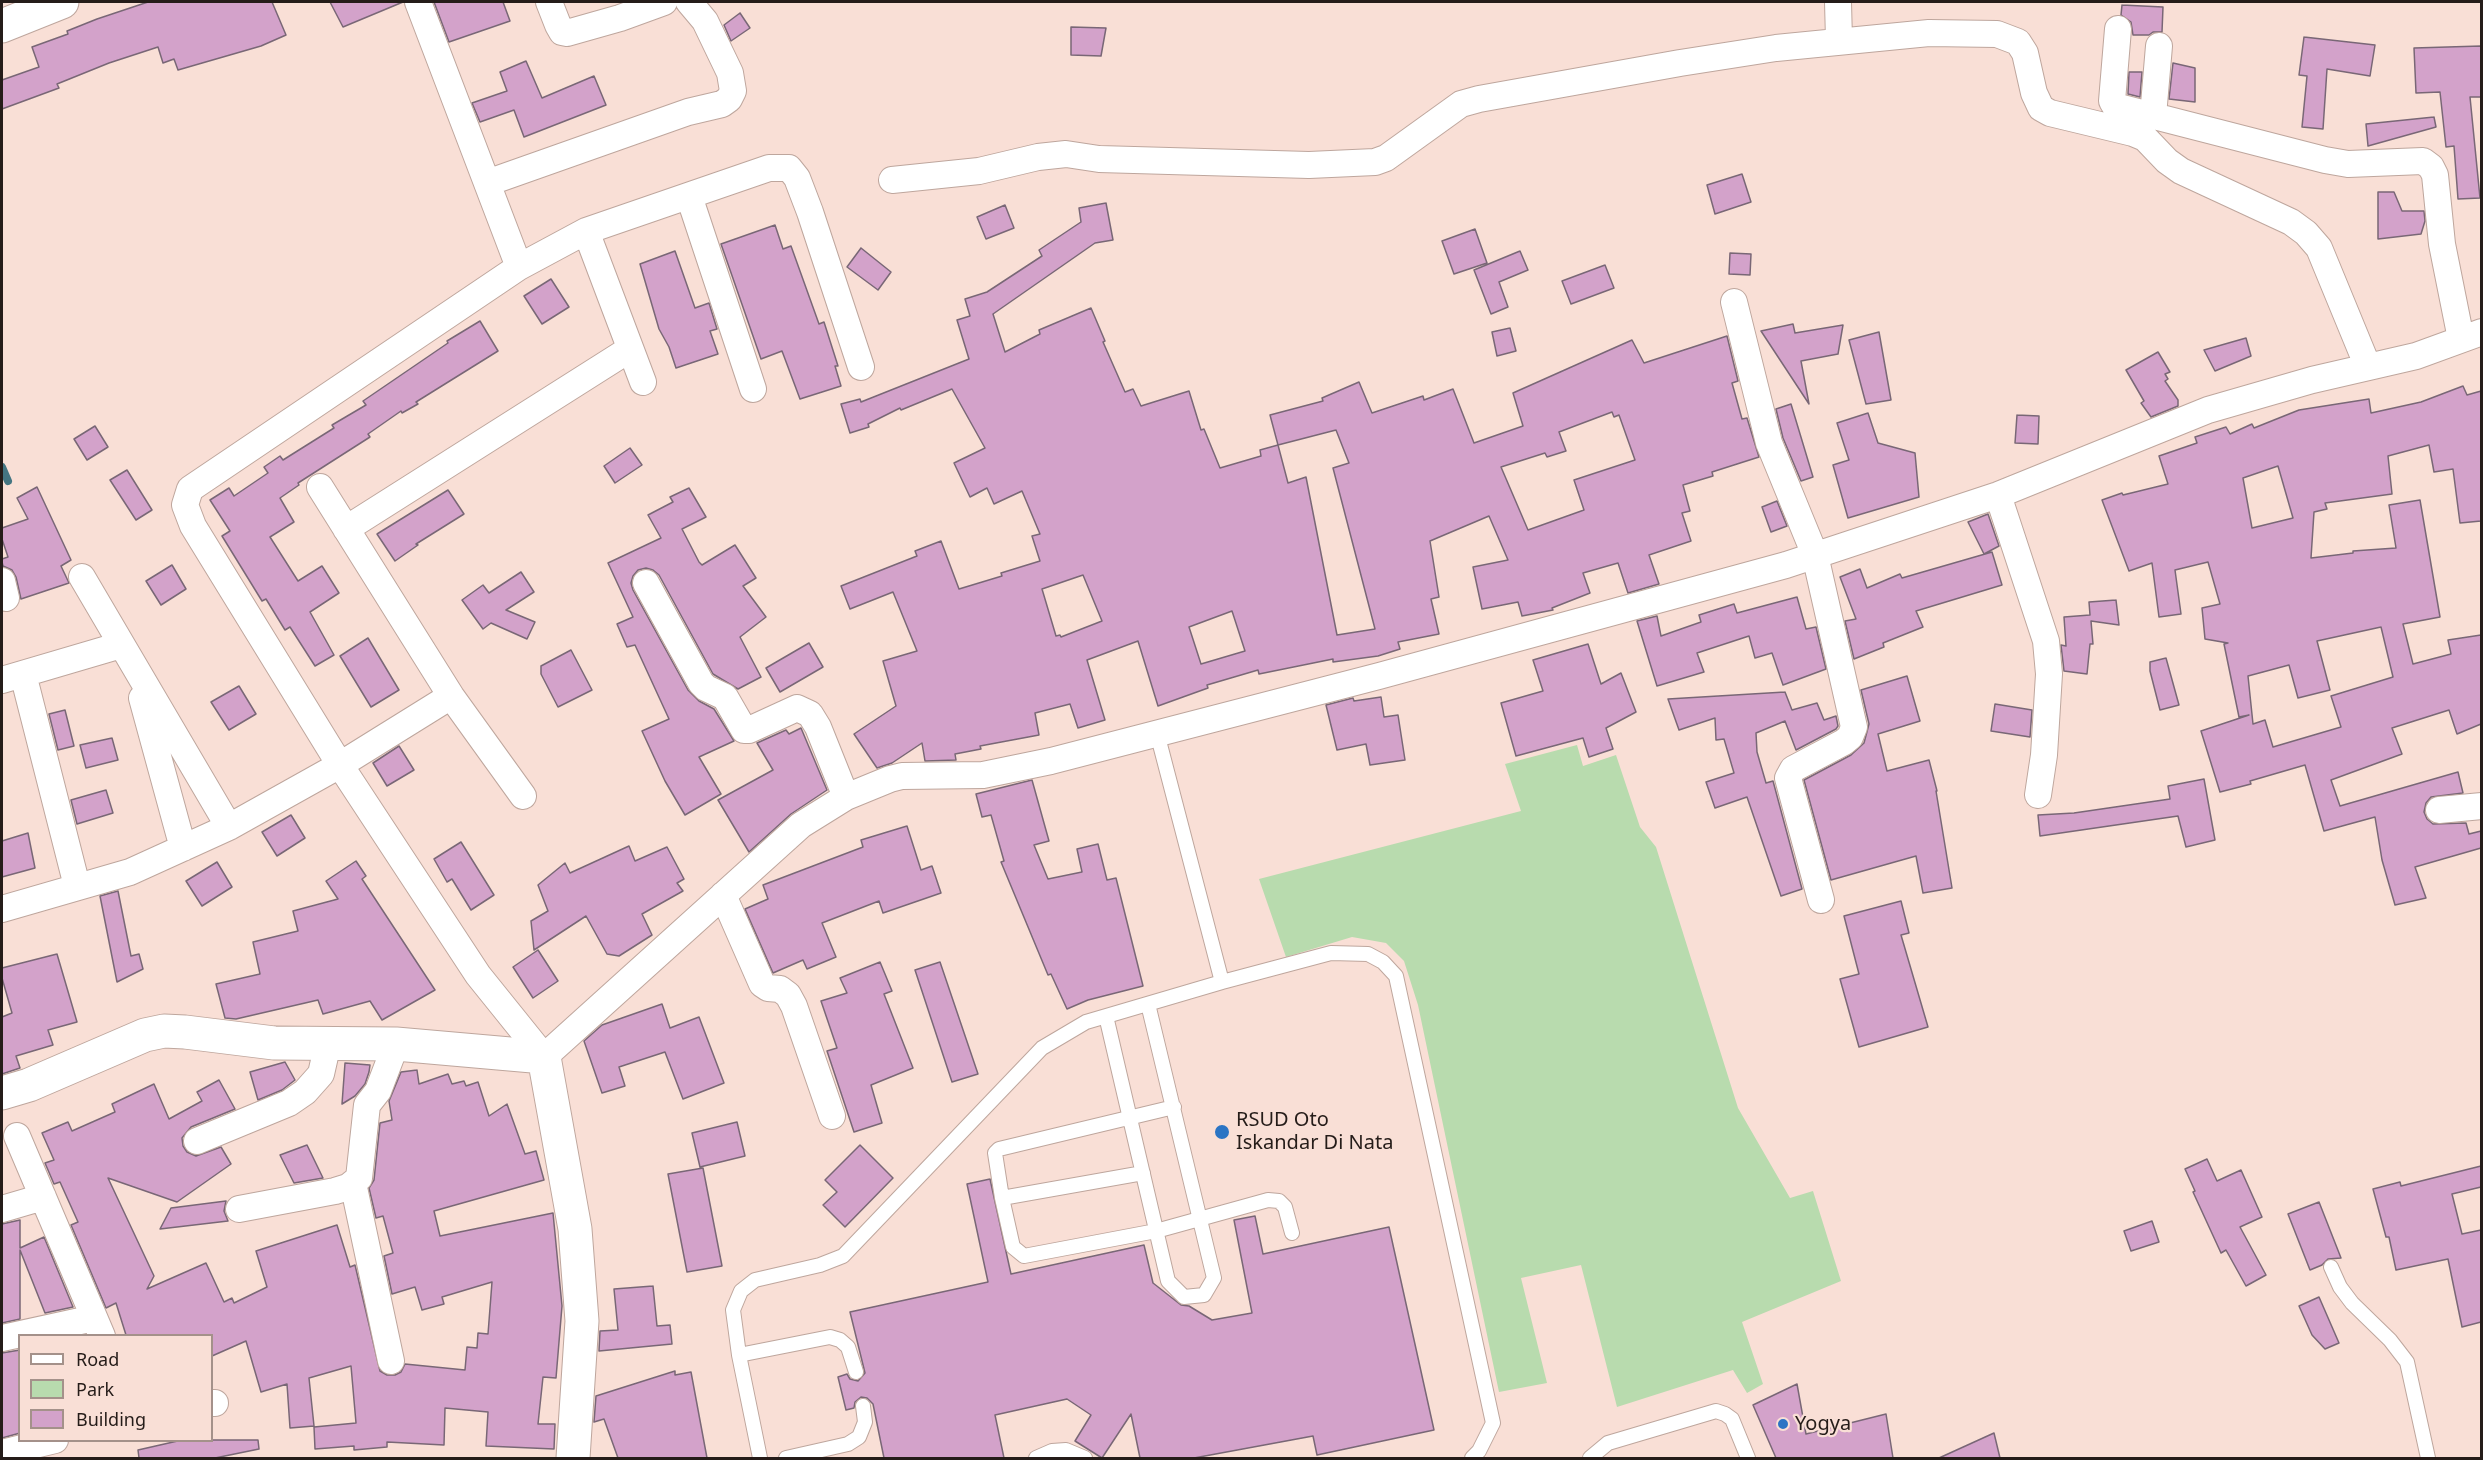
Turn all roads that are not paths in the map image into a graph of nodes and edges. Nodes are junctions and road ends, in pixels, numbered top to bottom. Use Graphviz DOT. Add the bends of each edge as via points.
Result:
graph roads {
  1 [pos="62,2"];
  2 [pos="418,2"];
  3 [pos="549,2"];
  4 [pos="663,2"];
  5 [pos="689,2"];
  6 [pos="1838,2"];
  7 [pos="2,26"];
  8 [pos="2118,29"];
  9 [pos="1839,40"];
  10 [pos="2159,46"];
  11 [pos="2153,116"];
  12 [pos="892,180"];
  13 [pos="486,183"];
  14 [pos="688,196"];
  15 [pos="586,231"];
  16 [pos="519,267"];
  17 [pos="1734,302"];
  18 [pos="2471,336"];
  19 [pos="630,349"];
  20 [pos="861,367"];
  21 [pos="2368,367"];
  22 [pos="643,382"];
  23 [pos="753,389"];
  24 [pos="320,487"];
  25 [pos="1998,495"];
  26 [pos="346,529"];
  27 [pos="1815,555"];
  28 [pos="82,577"];
  29 [pos="646,583"];
  30 [pos="127,655"];
  31 [pos="12,677"];
  32 [pos="451,696"];
  33 [pos="1157,733"];
  34 [pos="340,765"];
  35 [pos="2038,795"];
  36 [pos="523,796"];
  37 [pos="846,797"];
  38 [pos="2481,806"];
  39 [pos="2439,810"];
  40 [pos="229,827"];
  41 [pos="183,848"];
  42 [pos="77,886"];
  43 [pos="723,896"];
  44 [pos="1821,900"];
  45 [pos="2,909"];
  46 [pos="1222,982"];
  47 [pos="1148,1004"];
  48 [pos="1106,1016"];
  49 [pos="328,1043"];
  50 [pos="396,1044"];
  51 [pos="544,1057"];
  52 [pos="2,1093"];
  53 [pos="1174,1107"];
  54 [pos="832,1116"];
  55 [pos="1131,1117"];
  56 [pos="17,1136"];
  57 [pos="197,1141"];
  58 [pos="1143,1173"];
  59 [pos="353,1183"];
  60 [pos="43,1197"];
  61 [pos="1002,1198"];
  62 [pos="2,1209"];
  63 [pos="239,1209"];
  64 [pos="1200,1218"];
  65 [pos="1156,1230"];
  66 [pos="1292,1233"];
  67 [pos="2331,1266"];
  68 [pos="98,1327"];
  69 [pos="37,1334"];
  70 [pos="18,1336"];
  71 [pos="2,1338"];
  72 [pos="739,1355"];
  73 [pos="391,1361"];
  74 [pos="856,1372"];
  75 [pos="862,1406"];
  76 [pos="48,1442"];
  77 [pos="8,1454"];
  78 [pos="573,1458"];
  79 [pos="760,1458"];
  80 [pos="786,1458"];
  81 [pos="1036,1458"];
  82 [pos="1085,1458"];
  83 [pos="1472,1458"];
  84 [pos="1590,1458"];
  85 [pos="1748,1458"];
  86 [pos="2428,1458"];
  1 -- 7 [label="street"];
  2 -- 13 [label="street"];
  3 -- 4 [label="street" via="562,32 567,33"];
  5 -- 13 [label="street" via="705,21 730,73 733,91 729,99"];
  6 -- 9 [label="street"];
  8 -- 11 [label="street" via="2113,103"];
  9 -- 12 [label="street" via="1680,63 1479,99 1461,104 1375,162 1309,165 1099,159 1066,154 979,171"];
  9 -- 21 [label="street" via="1929,33 1997,34 2019,42 2034,93 2041,108 2050,114 2145,138 2181,171 2291,222 2306,233 2319,248"];
  10 -- 11 [label="street"];
  11 -- 18 [label="street" via="2348,164 2424,160 2435,175 2442,244"];
  13 -- 16 [label="street"];
  14 -- 15 [label="street"];
  14 -- 20 [label="street" via="769,168 789,168 810,212"];
  14 -- 23 [label="street"];
  15 -- 16 [label="street"];
  15 -- 19 [label="street"];
  16 -- 34 [label="street" via="190,489 185,505 192,526"];
  17 -- 27 [label="street" via="1768,443"];
  18 -- 21 [label="street" via="2416,356"];
  19 -- 22 [label="street"];
  19 -- 26 [label="street"];
  21 -- 25 [label="street" via="2208,410"];
  24 -- 26 [label="street"];
  25 -- 27 [label="street"];
  25 -- 35 [label="street" via="2046,641 2049,674"];
  26 -- 32 [label="street"];
  27 -- 33 [label="street" via="1402,670"];
  27 -- 44 [label="street" via="1854,727 1844,742 1793,769 1788,778"];
  28 -- 30 [label="street"];
  29 -- 37 [label="street" via="701,683 725,697 744,730 797,708 810,714"];
  30 -- 31 [label="street"];
  30 -- 40 [label="street"];
  30 -- 41 [label="street"];
  31 -- 42 [label="street"];
  32 -- 34 [label="street"];
  32 -- 36 [label="street"];
  33 -- 37 [label="street" via="983,775 902,776"];
  33 -- 46 [label="lane"];
  34 -- 40 [label="street"];
  34 -- 51 [label="street" via="478,975"];
  37 -- 43 [label="street" via="801,825"];
  38 -- 39 [label="street"];
  40 -- 41 [label="street"];
  41 -- 42 [label="street" via="130,872"];
  42 -- 45 [label="street"];
  43 -- 51 [label="street"];
  43 -- 54 [label="street" via="762,984 780,989 794,1006"];
  46 -- 47 [label="lane"];
  46 -- 83 [label="lane" via="1331,953 1368,954 1396,976 1493,1423"];
  47 -- 48 [label="lane"];
  47 -- 53 [label="lane"];
  48 -- 55 [label="lane"];
  48 -- 72 [label="lane" via="1086,1022 1042,1048 843,1256 755,1280 741,1291 733,1310"];
  49 -- 50 [label="street"];
  49 -- 52 [label="street" via="274,1043 165,1031 146,1035"];
  49 -- 57 [label="street" via="321,1074 305,1092 289,1103"];
  50 -- 51 [label="street"];
  50 -- 59 [label="street" via="378,1091 367,1105 359,1178"];
  51 -- 78 [label="street" via="575,1229 582,1321"];
  53 -- 55 [label="lane"];
  53 -- 64 [label="lane"];
  55 -- 58 [label="lane"];
  55 -- 61 [label="lane" via="997,1150"];
  56 -- 60 [label="street"];
  58 -- 61 [label="lane"];
  58 -- 65 [label="lane"];
  59 -- 63 [label="street" via="335,1191"];
  59 -- 73 [label="street"];
  60 -- 62 [label="street"];
  60 -- 68 [label="street"];
  61 -- 65 [label="lane" via="1013,1247 1024,1256"];
  64 -- 65 [label="lane"];
  64 -- 65 [label="lane" via="1214,1278 1203,1295 1184,1297 1168,1281"];
  64 -- 66 [label="lane" via="1268,1200 1279,1201 1285,1207"];
  67 -- 86 [label="lane" via="2352,1303 2390,1340 2406,1362"];
  68 -- 69 [label="street"];
  70 -- 71 [label="street"];
  72 -- 74 [label="lane" via="830,1337 848,1347"];
  72 -- 79 [label="lane"];
  75 -- 80 [label="lane" via="865,1422 859,1437 848,1444"];
  76 -- 77 [label="street"];
  81 -- 82 [label="lane" via="1066,1450"];
  84 -- 85 [label="lane" via="1608,1443 1716,1411 1732,1419"];
}
